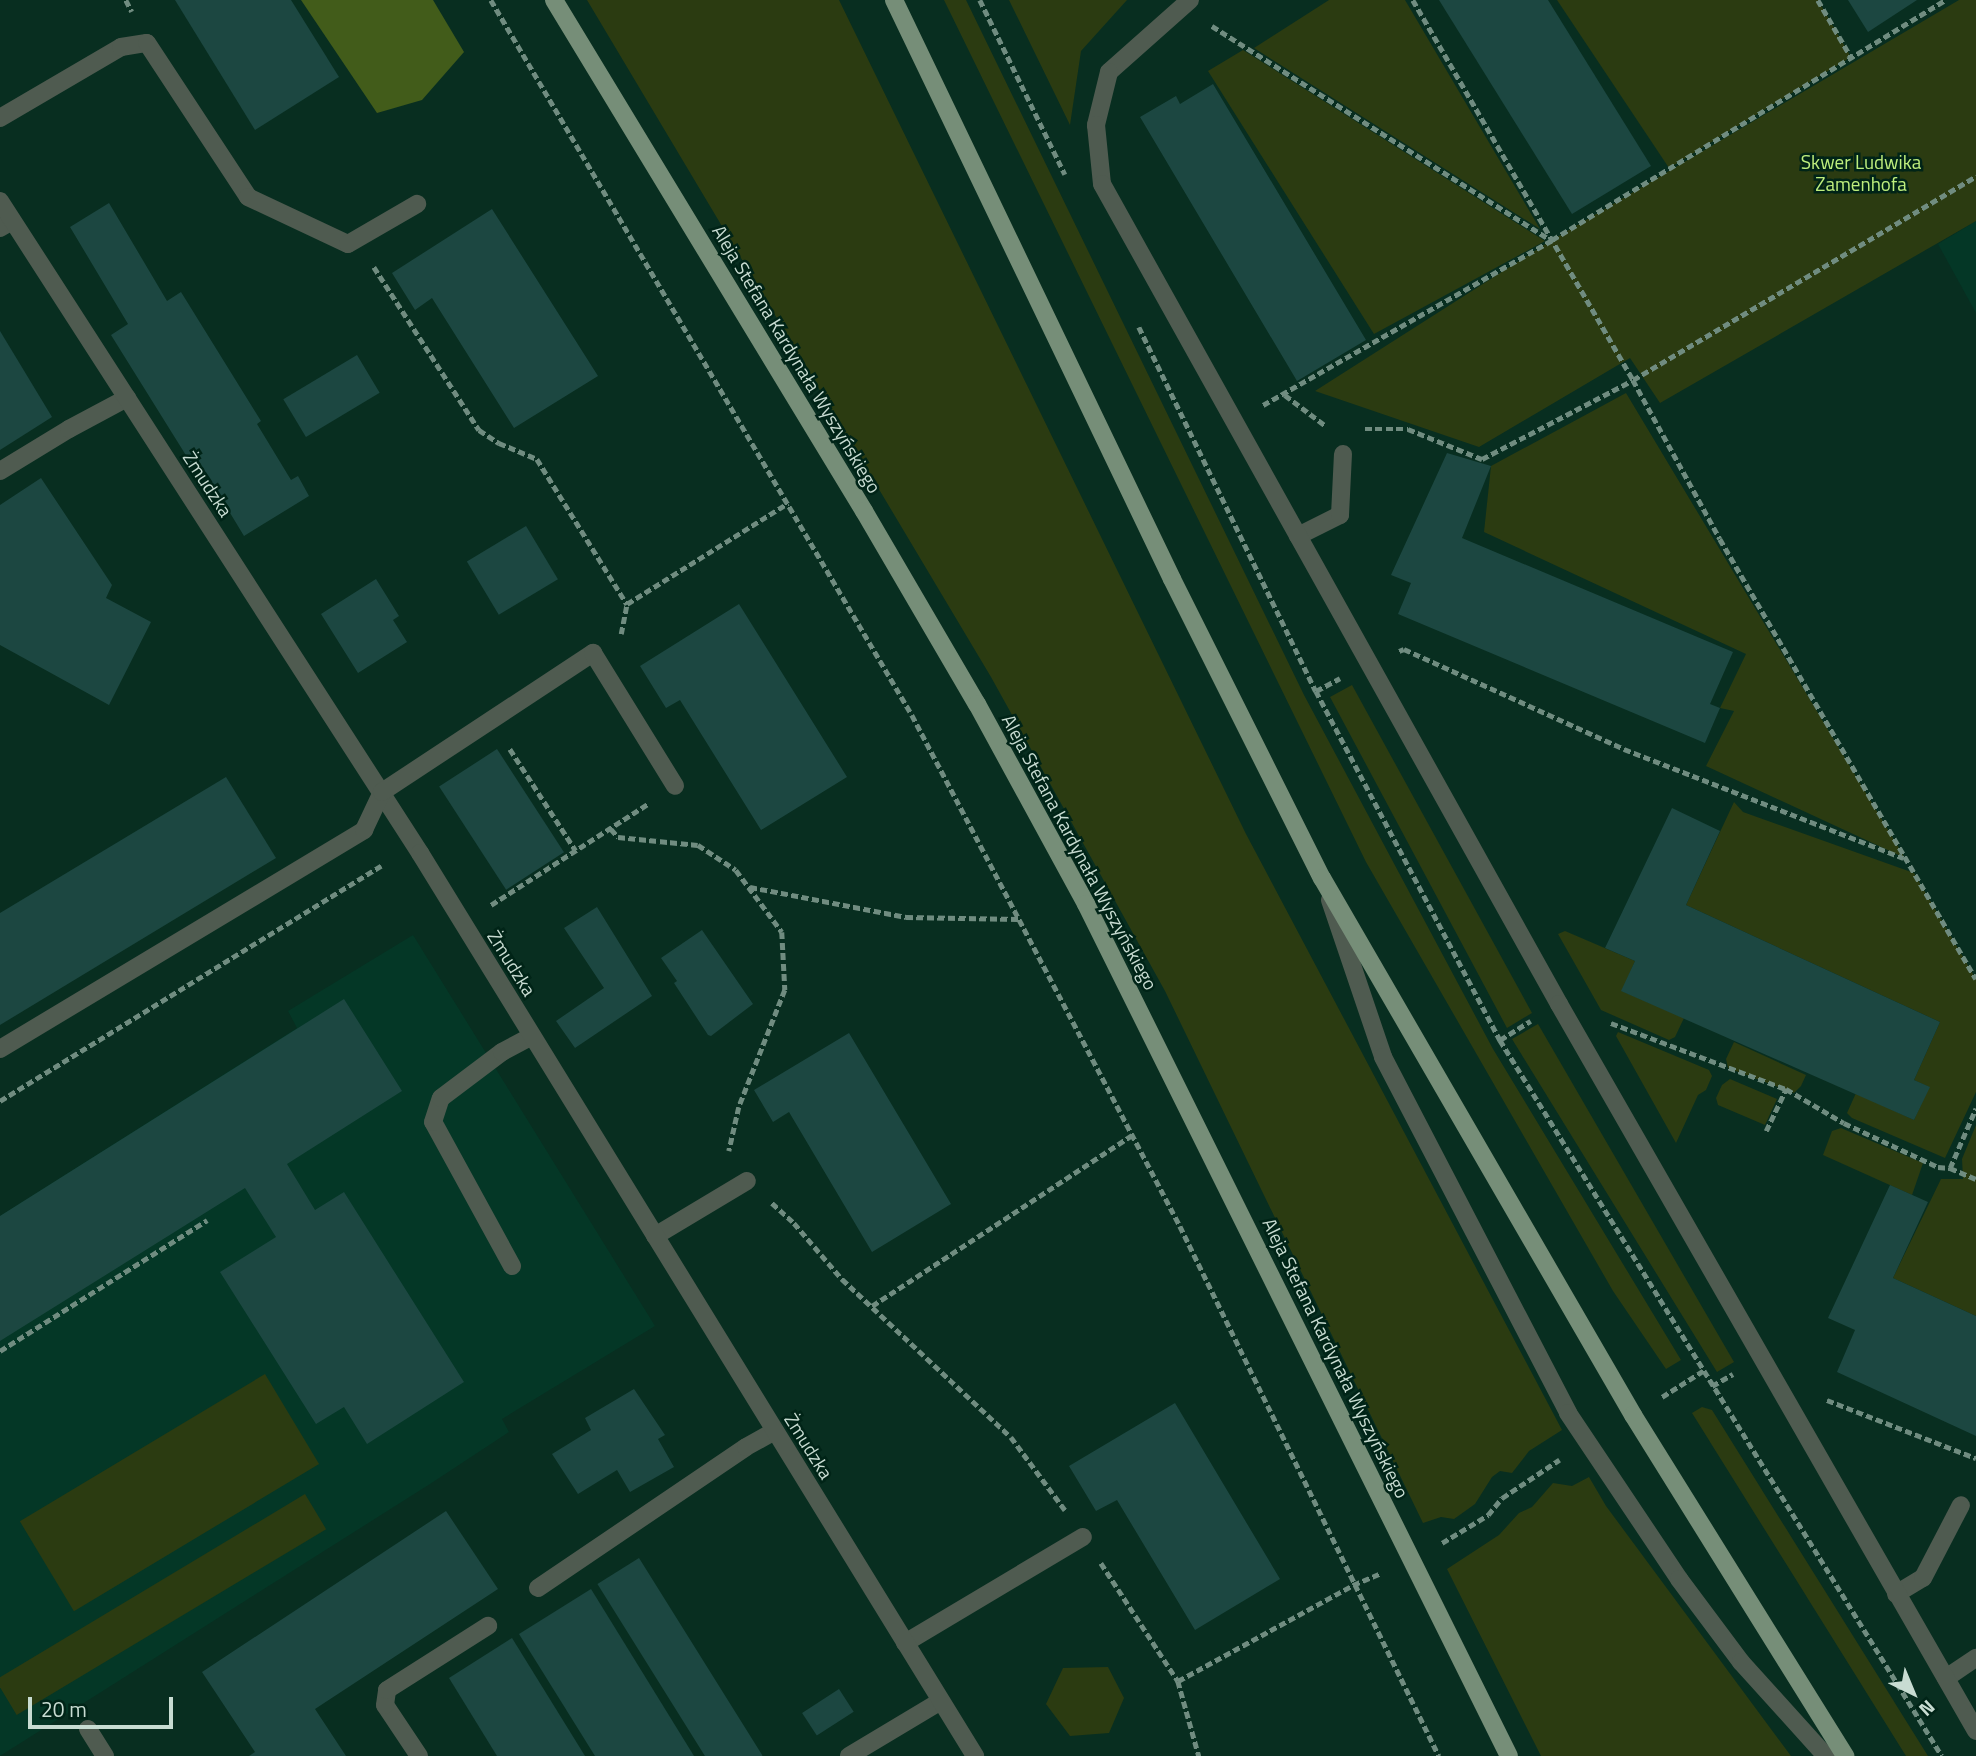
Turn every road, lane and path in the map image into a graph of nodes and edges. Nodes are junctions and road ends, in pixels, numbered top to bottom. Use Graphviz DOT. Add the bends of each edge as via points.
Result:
graph roads {
  1 [pos="491,0"];
  2 [pos="554,0"];
  3 [pos="894,0"];
  4 [pos="980,0"];
  5 [pos="1413,0"];
  6 [pos="1818,0"];
  7 [pos="1945,0"];
  8 [pos="1185,3"];
  9 [pos="1852,57"];
  10 [pos="0,118"];
  11 [pos="1065,176"];
  12 [pos="1976,176"];
  13 [pos="0,201"];
  14 [pos="417,204"];
  15 [pos="6,224"];
  16 [pos="356,240"];
  17 [pos="1552,240"];
  18 [pos="1132,314"];
  19 [pos="1633,380"];
  20 [pos="1256,394"];
  21 [pos="1285,395"];
  22 [pos="127,398"];
  23 [pos="1359,429"];
  24 [pos="1331,430"];
  25 [pos="1343,454"];
  26 [pos="0,471"];
  27 [pos="1298,536"];
  28 [pos="628,604"];
  29 [pos="1368,664"];
  30 [pos="1316,691"];
  31 [pos="509,748"];
  32 [pos="675,786"];
  33 [pos="382,792"];
  34 [pos="611,829"];
  35 [pos="576,851"];
  36 [pos="1905,858"];
  37 [pos="381,866"];
  38 [pos="1322,878"];
  39 [pos="748,887"];
  40 [pos="1020,919"];
  41 [pos="1976,979"];
  42 [pos="1559,1004"];
  43 [pos="533,1036"];
  44 [pos="1500,1040"];
  45 [pos="0,1049"];
  46 [pos="1786,1090"];
  47 [pos="0,1101"];
  48 [pos="1976,1108"];
  49 [pos="1766,1131"];
  50 [pos="1132,1135"];
  51 [pos="1950,1168"];
  52 [pos="1976,1179"];
  53 [pos="747,1181"];
  54 [pos="207,1220"];
  55 [pos="655,1236"];
  56 [pos="512,1266"];
  57 [pos="872,1306"];
  58 [pos="0,1351"];
  59 [pos="1703,1371"];
  60 [pos="1772,1379"];
  61 [pos="1712,1386"];
  62 [pos="1676,1389"];
  63 [pos="775,1431"];
  64 [pos="1566,1457"];
  65 [pos="1976,1458"];
  66 [pos="1961,1505"];
  67 [pos="1083,1537"];
  68 [pos="1437,1546"];
  69 [pos="1390,1570"];
  70 [pos="1353,1585"];
  71 [pos="538,1588"];
  72 [pos="1896,1594"];
  73 [pos="488,1626"];
  74 [pos="905,1643"];
  75 [pos="1976,1658"];
  76 [pos="1946,1678"];
  77 [pos="1178,1681"];
  78 [pos="941,1701"];
  79 [pos="88,1729"];
  80 [pos="1976,1731"];
  81 [pos="105,1756"];
  82 [pos="419,1756"];
  83 [pos="849,1756"];
  84 [pos="975,1756"];
  85 [pos="1199,1756"];
  86 [pos="1438,1756"];
  87 [pos="1509,1756"];
  88 [pos="1826,1756"];
  89 [pos="1845,1756"];
  90 [pos="1942,1756"];
  1 -- 40 [label="path" via="912,715"];
  2 -- 87 [label="main road, Aleja Stefana Kardynała Wyszyńskiego" via="864,511 1022,786 1105,942"];
  3 -- 38 [label="main road" via="1172,579"];
  4 -- 11 [label="path"];
  5 -- 17 [label="path"];
  6 -- 9 [label="path"];
  7 -- 9 [label="path"];
  8 -- 17 [label="path"];
  8 -- 27 [label="street" via="1109,72 1096,125 1102,184"];
  9 -- 17 [label="path"];
  10 -- 16 [label="street" via="121,47 147,43 248,197 348,244"];
  12 -- 19 [label="path"];
  13 -- 15 [label="street, Żmudzka"];
  14 -- 16 [label="street"];
  15 -- 22 [label="street, Żmudzka"];
  16 -- 28 [label="path" via="479,430 537,459"];
  17 -- 19 [label="path"];
  17 -- 21 [label="path"];
  18 -- 30 [label="path"];
  19 -- 23 [label="path" via="1482,459 1408,429"];
  19 -- 36 [label="path"];
  20 -- 21 [label="path" via="1263,405"];
  21 -- 24 [label="path"];
  22 -- 26 [label="street"];
  22 -- 33 [label="street, Żmudzka"];
  25 -- 27 [label="street" via="1340,515"];
  27 -- 29 [label="street"];
  29 -- 30 [label="path"];
  29 -- 36 [label="path" via="1404,649 1624,749"];
  29 -- 42 [label="street"];
  30 -- 44 [label="path"];
  31 -- 35 [label="path"];
  32 -- 33 [label="street" via="593,653"];
  33 -- 43 [label="street, Żmudzka"];
  33 -- 45 [label="street" via="364,830"];
  34 -- 39 [label="path" via="618,837 698,845 736,870"];
  36 -- 41 [label="path"];
  37 -- 47 [label="path"];
  38 -- 88 [label="street" via="1383,1057 1569,1413 1726,1642"];
  38 -- 89 [label="main road" via="1633,1415"];
  39 -- 40 [label="path" via="906,917"];
  39 -- 53 [label="path" via="782,932 785,989 739,1107 729,1150"];
  40 -- 50 [label="path"];
  42 -- 44 [label="path"];
  42 -- 46 [label="path"];
  42 -- 60 [label="street"];
  43 -- 55 [label="street, Żmudzka"];
  43 -- 56 [label="street" via="502,1052 441,1098 433,1122"];
  44 -- 59 [label="path"];
  46 -- 49 [label="path"];
  46 -- 51 [label="path" via="1844,1123 1938,1167"];
  48 -- 51 [label="path"];
  50 -- 57 [label="path"];
  50 -- 70 [label="path"];
  51 -- 52 [label="path"];
  53 -- 55 [label="street"];
  53 -- 57 [label="path" via="794,1223"];
  54 -- 58 [label="path"];
  55 -- 63 [label="street, Żmudzka"];
  57 -- 67 [label="path" via="1012,1437"];
  59 -- 61 [label="path"];
  59 -- 62 [label="path"];
  60 -- 61 [label="path" via="1738,1370"];
  60 -- 65 [label="path"];
  60 -- 72 [label="street"];
  61 -- 90 [label="path"];
  63 -- 71 [label="street"];
  63 -- 74 [label="street, Żmudzka"];
  64 -- 68 [label="path" via="1548,1464 1502,1498 1488,1515"];
  66 -- 72 [label="street" via="1923,1578"];
  67 -- 74 [label="street"];
  67 -- 77 [label="path"];
  69 -- 70 [label="path"];
  70 -- 77 [label="path"];
  70 -- 86 [label="path"];
  72 -- 76 [label="street"];
  73 -- 82 [label="street" via="387,1690 385,1706"];
  74 -- 78 [label="street, Żmudzka"];
  75 -- 76 [label="street"];
  76 -- 80 [label="street"];
  77 -- 85 [label="path"];
  78 -- 83 [label="street"];
  78 -- 84 [label="street, Żmudzka"];
  79 -- 81 [label="street"];
}
